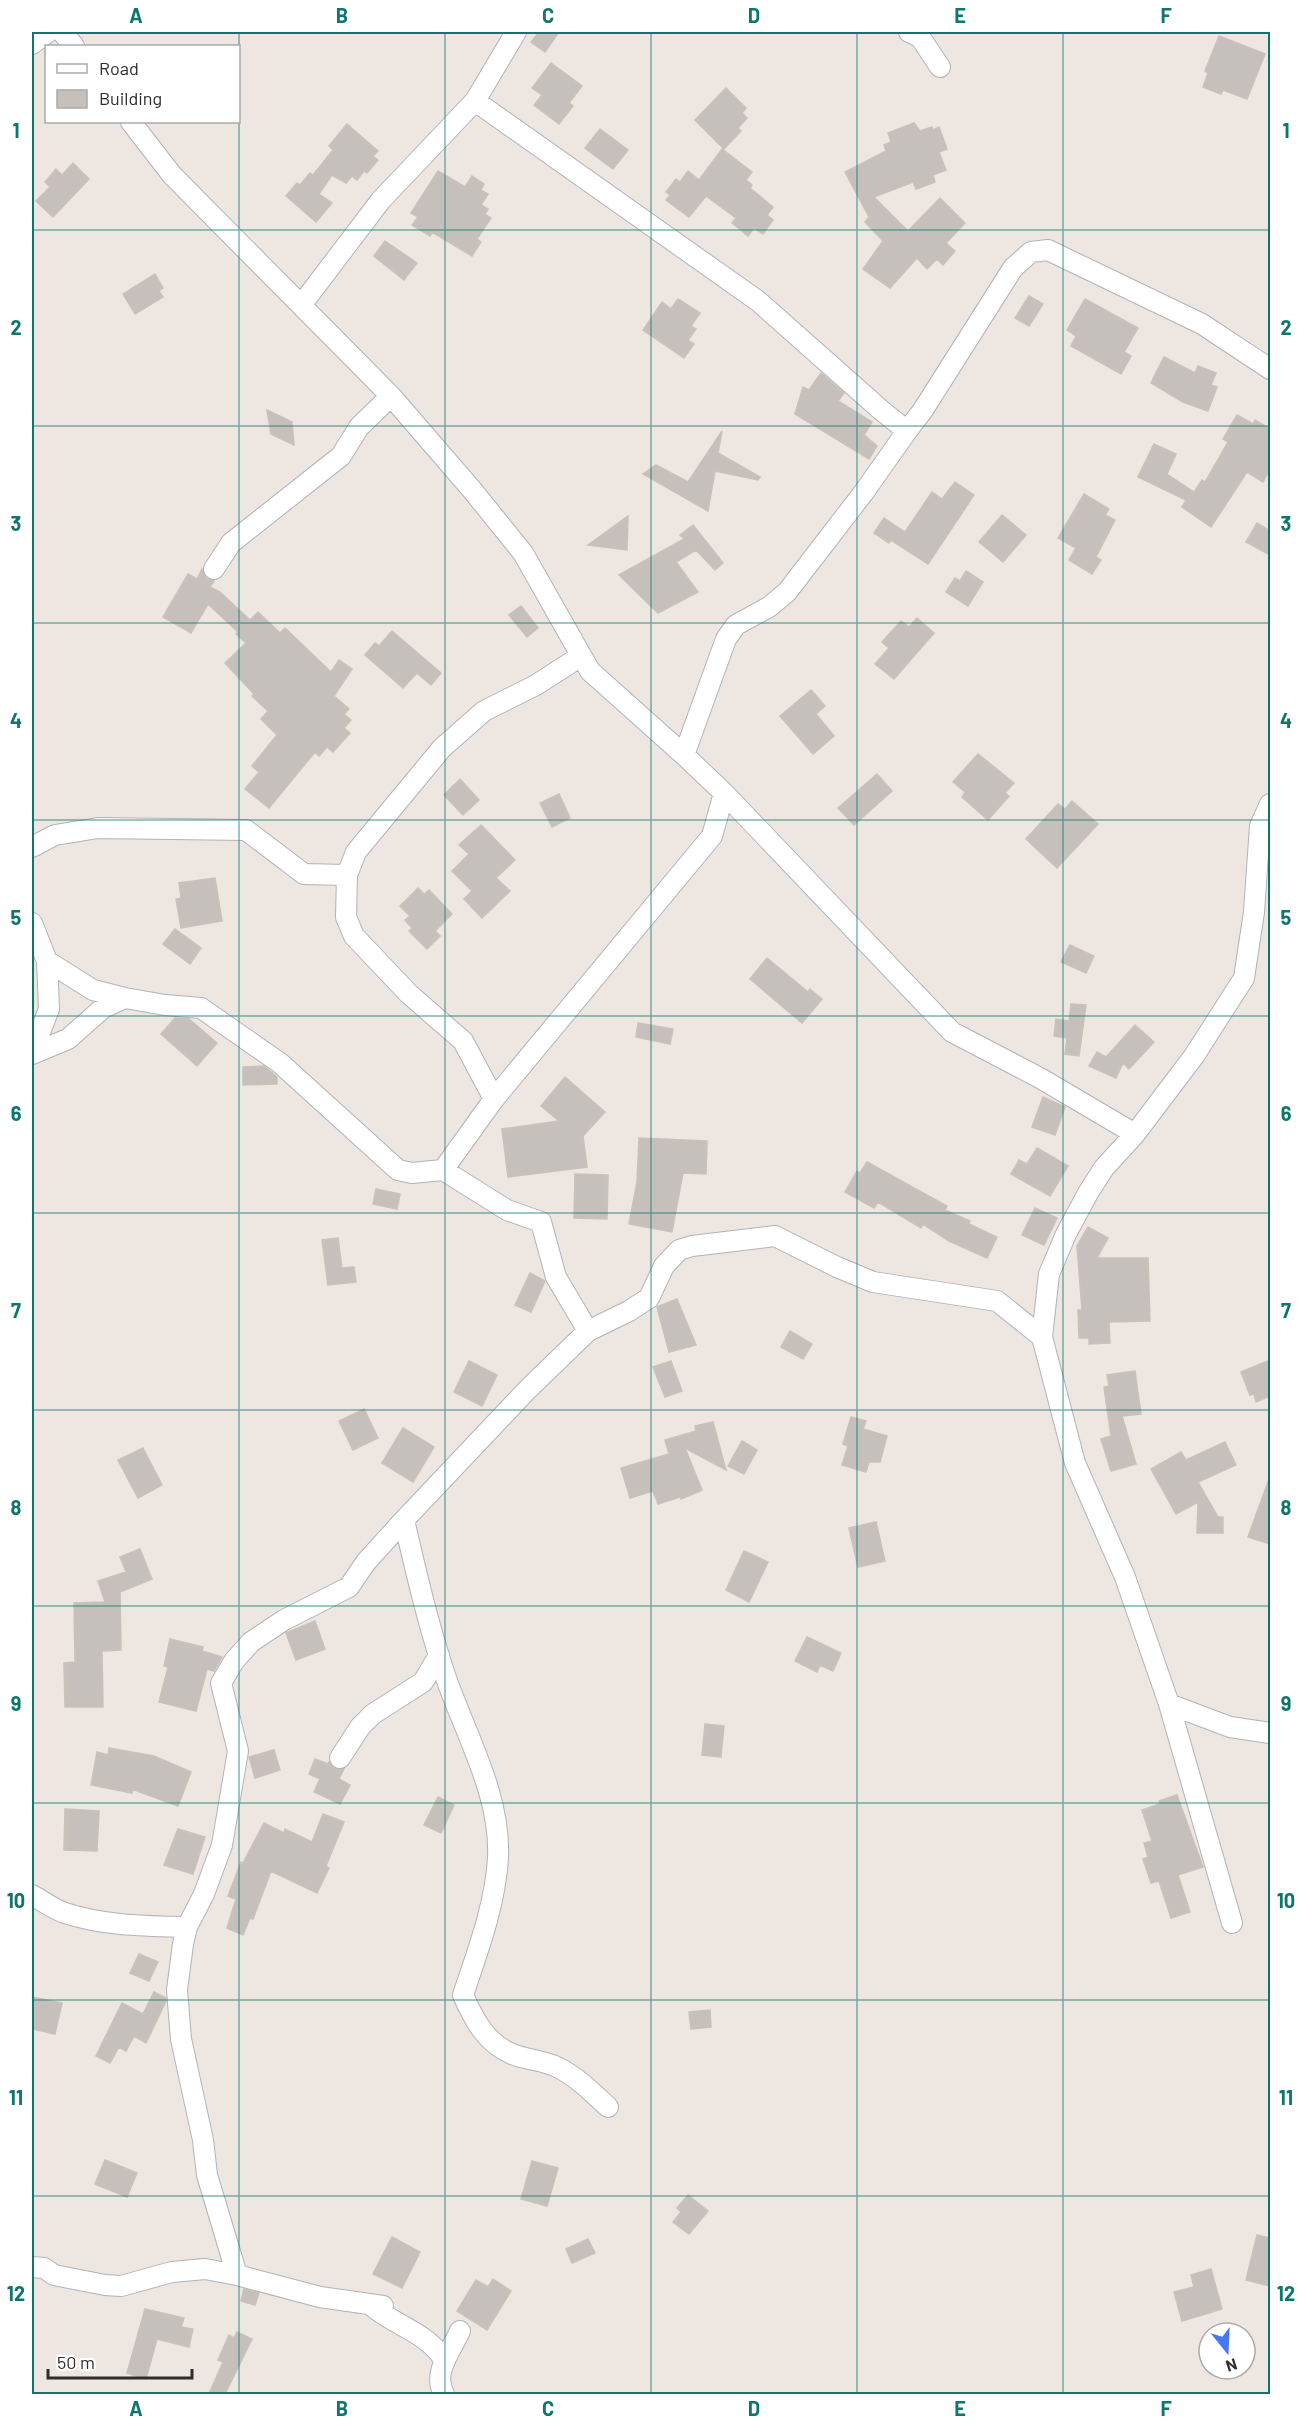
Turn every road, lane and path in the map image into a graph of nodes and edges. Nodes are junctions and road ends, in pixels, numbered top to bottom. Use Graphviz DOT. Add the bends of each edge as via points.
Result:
graph roads {
  1 [pos="48,32"];
  2 [pos="62,32"];
  3 [pos="516,32"];
  4 [pos="909,32"];
  5 [pos="32,44"];
  6 [pos="73,45"];
  7 [pos="940,67"];
  8 [pos="475,101"];
  9 [pos="132,123"];
  10 [pos="302,304"];
  11 [pos="1270,369"];
  12 [pos="391,396"];
  13 [pos="908,430"];
  14 [pos="214,569"];
  15 [pos="581,656"];
  16 [pos="684,755"];
  17 [pos="724,793"];
  18 [pos="1270,804"];
  19 [pos="32,847"];
  20 [pos="347,875"];
  21 [pos="32,923"];
  22 [pos="47,961"];
  23 [pos="125,998"];
  24 [pos="32,1053"];
  25 [pos="494,1099"];
  26 [pos="1135,1134"];
  27 [pos="443,1170"];
  28 [pos="588,1332"];
  29 [pos="1042,1337"];
  30 [pos="404,1520"];
  31 [pos="439,1655"];
  32 [pos="1169,1704"];
  33 [pos="1270,1733"];
  34 [pos="340,1758"];
  35 [pos="32,1895"];
  36 [pos="1233,1923"];
  37 [pos="187,1927"];
  38 [pos="608,2107"];
  39 [pos="32,2266"];
  40 [pos="237,2275"];
  41 [pos="460,2331"];
  42 [pos="445,2361"];
  43 [pos="444,2394"];
  1 -- 5 [label="street"];
  2 -- 6 [label="street"];
  3 -- 8 [label="street"];
  4 -- 7 [label="street" via="920,37"];
  8 -- 10 [label="street" via="381,200"];
  8 -- 13 [label="street" via="758,301"];
  9 -- 10 [label="street" via="171,175"];
  10 -- 12 [label="street"];
  11 -- 13 [label="street" via="1202,324 1048,250 1031,252 1013,268"];
  12 -- 14 [label="street" via="359,427 341,456 231,543"];
  12 -- 15 [label="street" via="523,553"];
  13 -- 16 [label="street" via="787,592 736,625 726,639"];
  15 -- 16 [label="street" via="590,672"];
  15 -- 20 [label="street" via="536,685 484,711 442,748 356,852"];
  16 -- 17 [label="street"];
  17 -- 25 [label="street" via="712,836"];
  17 -- 26 [label="street" via="952,1032"];
  18 -- 26 [label="street" via="1260,826 1254,912 1244,978 1194,1056"];
  19 -- 20 [label="street" via="55,835 98,828 246,830 304,874"];
  20 -- 25 [label="street" via="346,917 354,936 409,994 463,1041"];
  21 -- 22 [label="street"];
  22 -- 23 [label="street" via="93,990"];
  22 -- 24 [label="street" via="49,1009"];
  23 -- 24 [label="street" via="103,1008 68,1039"];
  23 -- 27 [label="street" via="201,1008 280,1063 398,1170"];
  25 -- 27 [label="street"];
  26 -- 29 [label="street" via="1104,1168 1066,1234 1049,1274"];
  27 -- 28 [label="street" via="507,1210 541,1222 556,1277"];
  28 -- 29 [label="street" via="649,1298 664,1266 679,1250 775,1236 873,1282 997,1301"];
  28 -- 30 [label="street" via="528,1389"];
  29 -- 32 [label="street" via="1076,1463 1125,1577"];
  30 -- 31 [label="street"];
  30 -- 37 [label="street" via="349,1587 259,1636 239,1654 221,1683 238,1751 222,1845"];
  31 -- 34 [label="street" via="423,1682 377,1709"];
  31 -- 38 [label="street" via="486,1784 497,1830 498,1857 490,1912 463,1995 484,2035 511,2054 556,2067"];
  32 -- 33 [label="street" via="1230,1727"];
  32 -- 36 [label="street"];
  35 -- 37 [label="street" via="57,1910 83,1918 133,1926"];
  37 -- 40 [label="street" via="177,1990 182,2039 207,2175"];
  39 -- 40 [label="street" via="54,2275 113,2286 172,2272 205,2269"];
  40 -- 42 [label="street" via="320,2297 378,2306 383,2315 424,2338"];
  41 -- 42 [label="street"];
  42 -- 43 [label="street" via="439,2386"];
}
